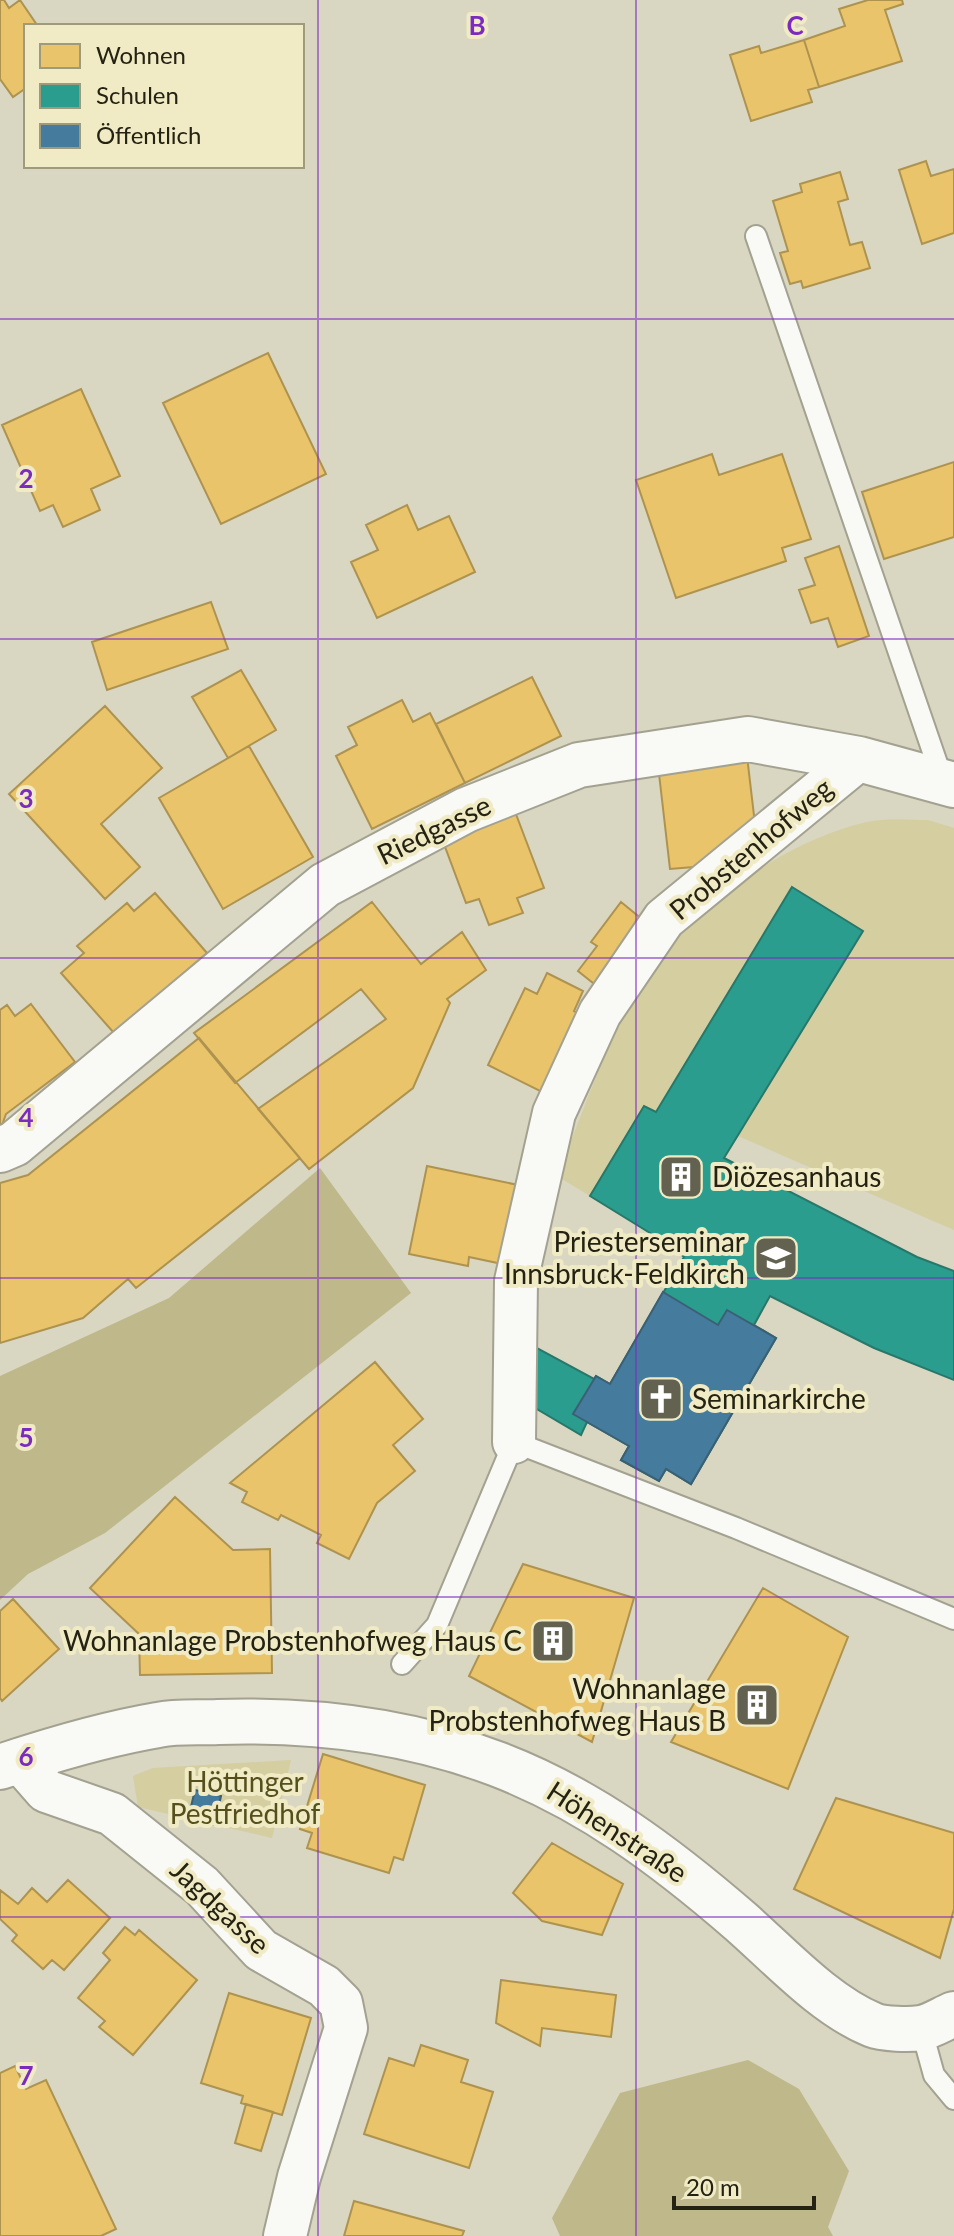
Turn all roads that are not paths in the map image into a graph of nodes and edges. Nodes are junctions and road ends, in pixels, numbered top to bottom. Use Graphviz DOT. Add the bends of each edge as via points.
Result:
graph roads {
  1 [pos="756,236"];
  2 [pos="859,759"];
  3 [pos="948,783"];
  4 [pos="0,1150"];
  5 [pos="514,1442"];
  6 [pos="954,1619"];
  7 [pos="402,1664"];
  8 [pos="10,1764"];
  9 [pos="937,2021"];
  10 [pos="954,2099"];
  11 [pos="285,2236"];
  1 -- 3 [label="lane"];
  2 -- 3 [label="street, Riedgasse"];
  2 -- 4 [label="street, Riedgasse" via="748,739 579,765 466,810 325,885 14,1144"];
  2 -- 5 [label="street, Probstenhofweg" via="664,919 600,1013 554,1113 516,1281"];
  5 -- 6 [label="lane"];
  5 -- 7 [label="lane" via="437,1625"];
  8 -- 9 [label="street, Höhenstraße" via="160,1724 251,1721 372,1730 458,1751 571,1797 646,1846 687,1875 834,2003 875,2026"];
  8 -- 11 [label="street, Jagdgasse" via="46,1791 112,1814 202,1886 261,1950 324,1986 341,2003 346,2028"];
  9 -- 10 [label="lane" via="934,2075"];
}
